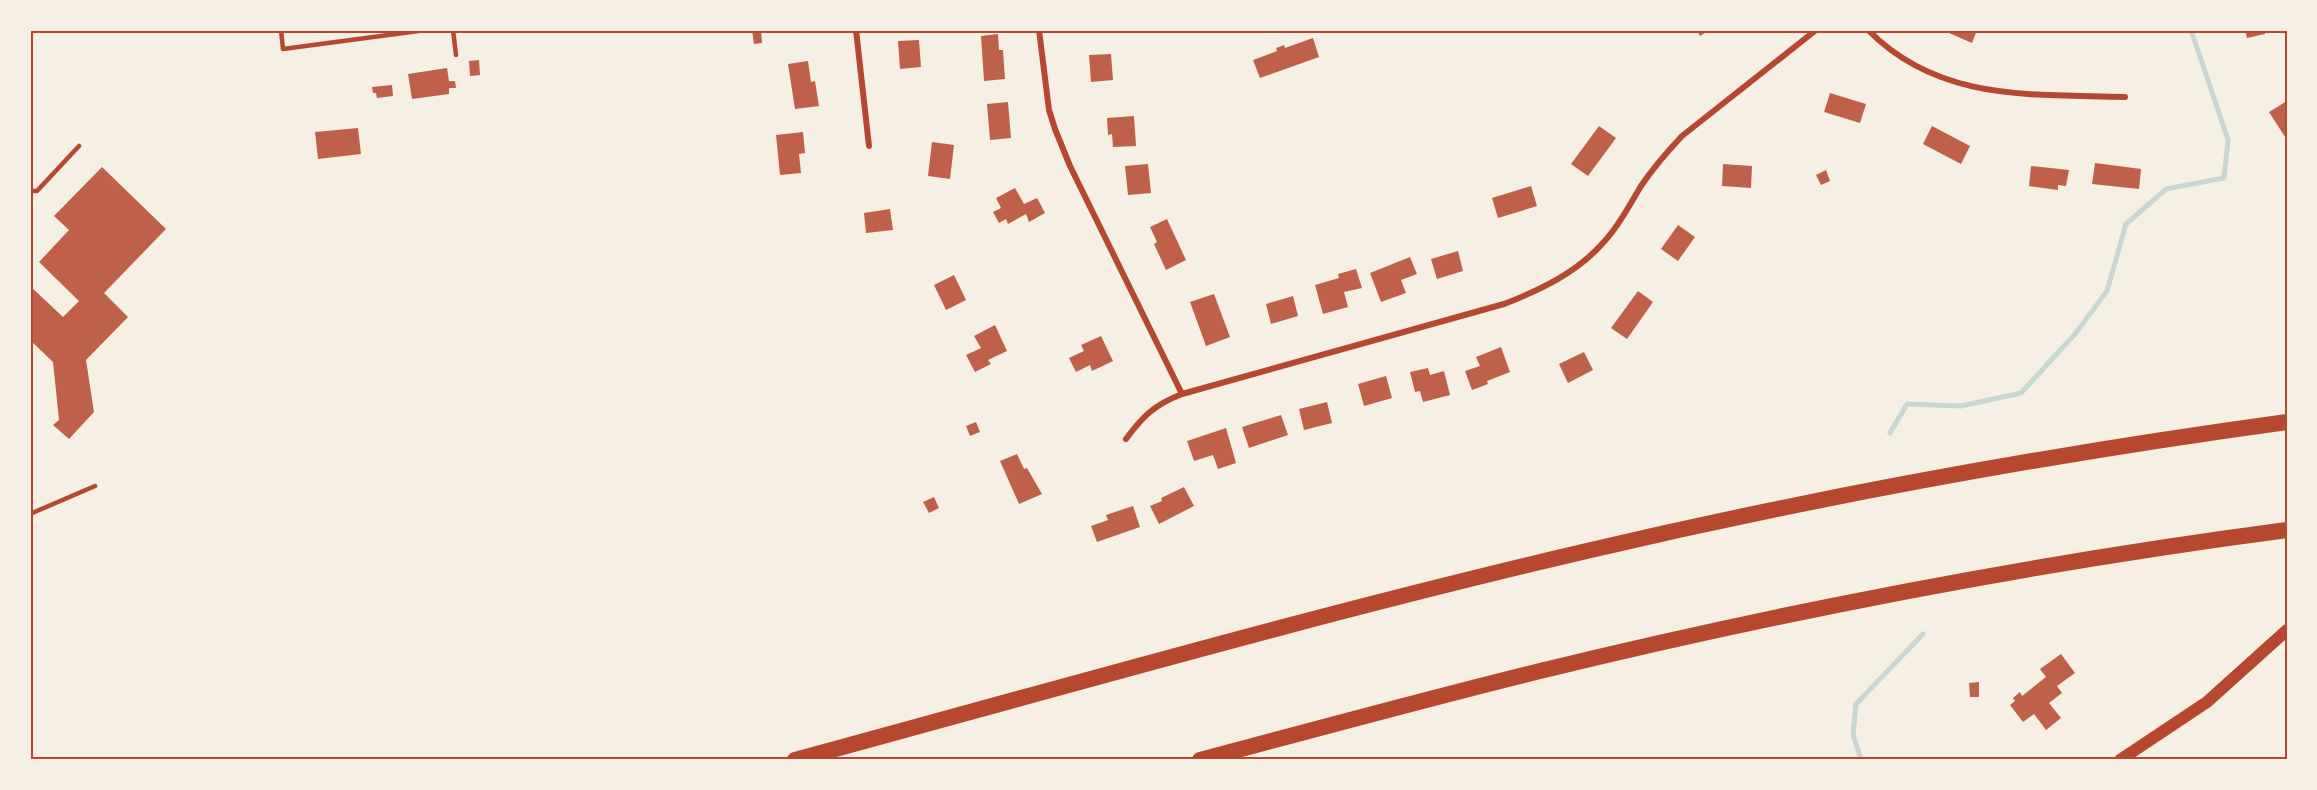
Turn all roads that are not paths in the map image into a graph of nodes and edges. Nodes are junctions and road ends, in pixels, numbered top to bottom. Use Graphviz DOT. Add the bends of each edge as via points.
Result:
graph roads {
  1 [pos="281,30"];
  2 [pos="426,30"];
  3 [pos="453,30"];
  4 [pos="856,30"];
  5 [pos="1039,30"];
  6 [pos="1816,30"];
  7 [pos="1868,30"];
  8 [pos="404,31"];
  9 [pos="456,55"];
  10 [pos="2125,97"];
  11 [pos="80,146"];
  12 [pos="869,146"];
  13 [pos="30,190"];
  14 [pos="1182,394"];
  15 [pos="2287,422"];
  16 [pos="1126,440"];
  17 [pos="95,486"];
  18 [pos="30,514"];
  19 [pos="2287,530"];
  20 [pos="2287,630"];
  21 [pos="795,760"];
  22 [pos="1200,760"];
  23 [pos="2120,760"];
  1 -- 8 [label="lane" via="283,49"];
  2 -- 8 [label="lane"];
  3 -- 9 [label="lane"];
  4 -- 12 [label="street"];
  5 -- 14 [label="street" via="1054,129"];
  6 -- 14 [label="street" via="1682,136 1663,156 1602,244 1553,282 1504,304"];
  7 -- 10 [label="street" via="1911,63 1958,84 2013,94"];
  11 -- 13 [label="lane" via="38,191"];
  14 -- 16 [label="street" via="1142,417"];
  15 -- 21 [label="highway" via="1948,476 1650,536 1367,605"];
  17 -- 18 [label="lane"];
  19 -- 22 [label="highway" via="2017,572 1779,618 1543,670"];
  20 -- 23 [label="main road" via="2207,702"];
}
